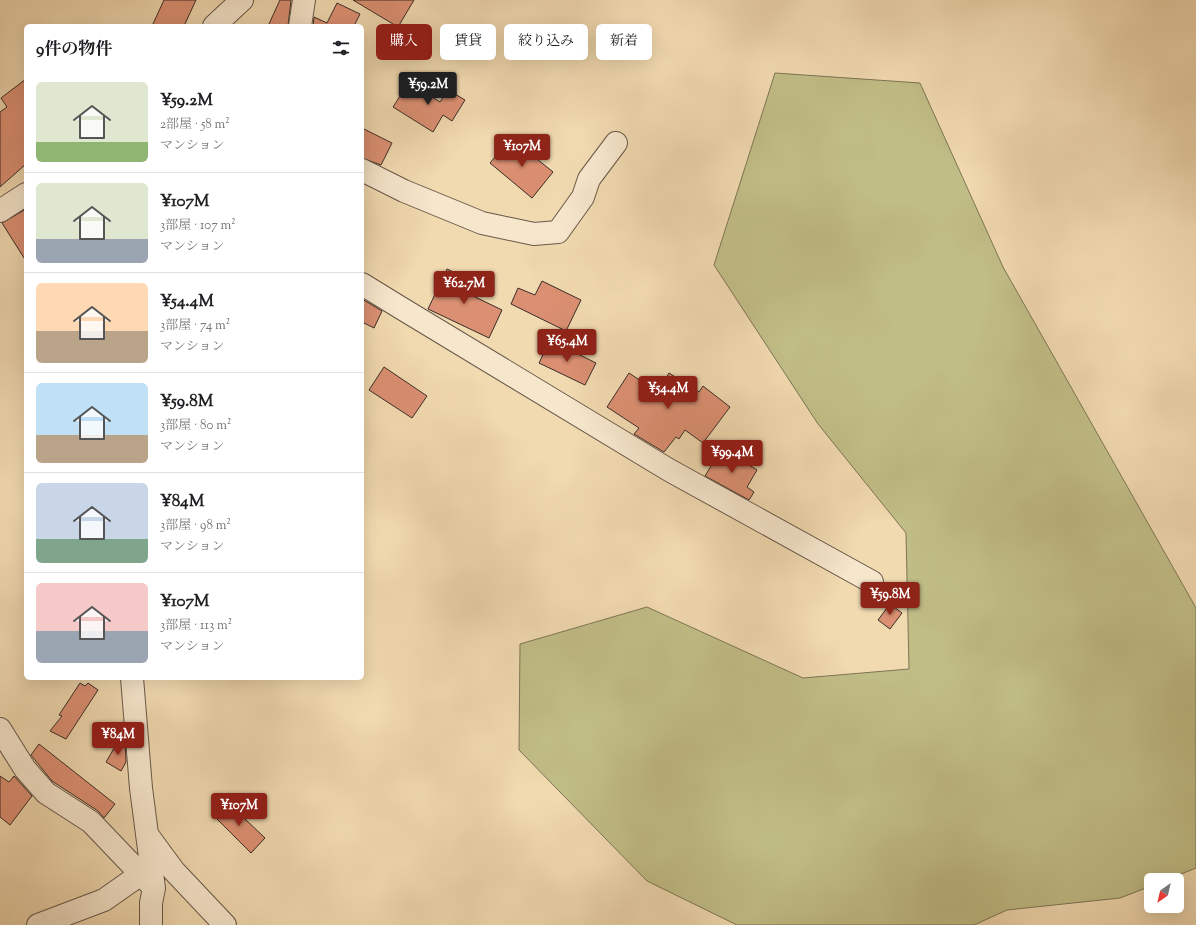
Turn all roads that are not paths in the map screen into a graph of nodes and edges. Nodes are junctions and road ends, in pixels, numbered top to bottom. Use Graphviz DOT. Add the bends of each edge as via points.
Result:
graph roads {
  1 [pos="242,0"];
  2 [pos="304,0"];
  3 [pos="216,24"];
  4 [pos="300,24"];
  5 [pos="616,143"];
  6 [pos="364,171"];
  7 [pos="24,195"];
  8 [pos="0,211"];
  9 [pos="364,285"];
  10 [pos="872,582"];
  11 [pos="132,680"];
  12 [pos="0,729"];
  13 [pos="147,834"];
  14 [pos="148,881"];
  15 [pos="38,925"];
  16 [pos="151,925"];
  17 [pos="225,925"];
  1 -- 3 [label="street"];
  2 -- 4 [label="street"];
  5 -- 6 [label="street" via="589,179 583,197 558,232 534,234 482,223 404,191"];
  7 -- 8 [label="street"];
  9 -- 10 [label="street" via="669,470"];
  11 -- 13 [label="street"];
  12 -- 14 [label="street" via="25,769 46,794 91,822"];
  13 -- 14 [label="street"];
  13 -- 17 [label="street" via="174,871"];
  14 -- 15 [label="street"];
  14 -- 16 [label="street"];
}
